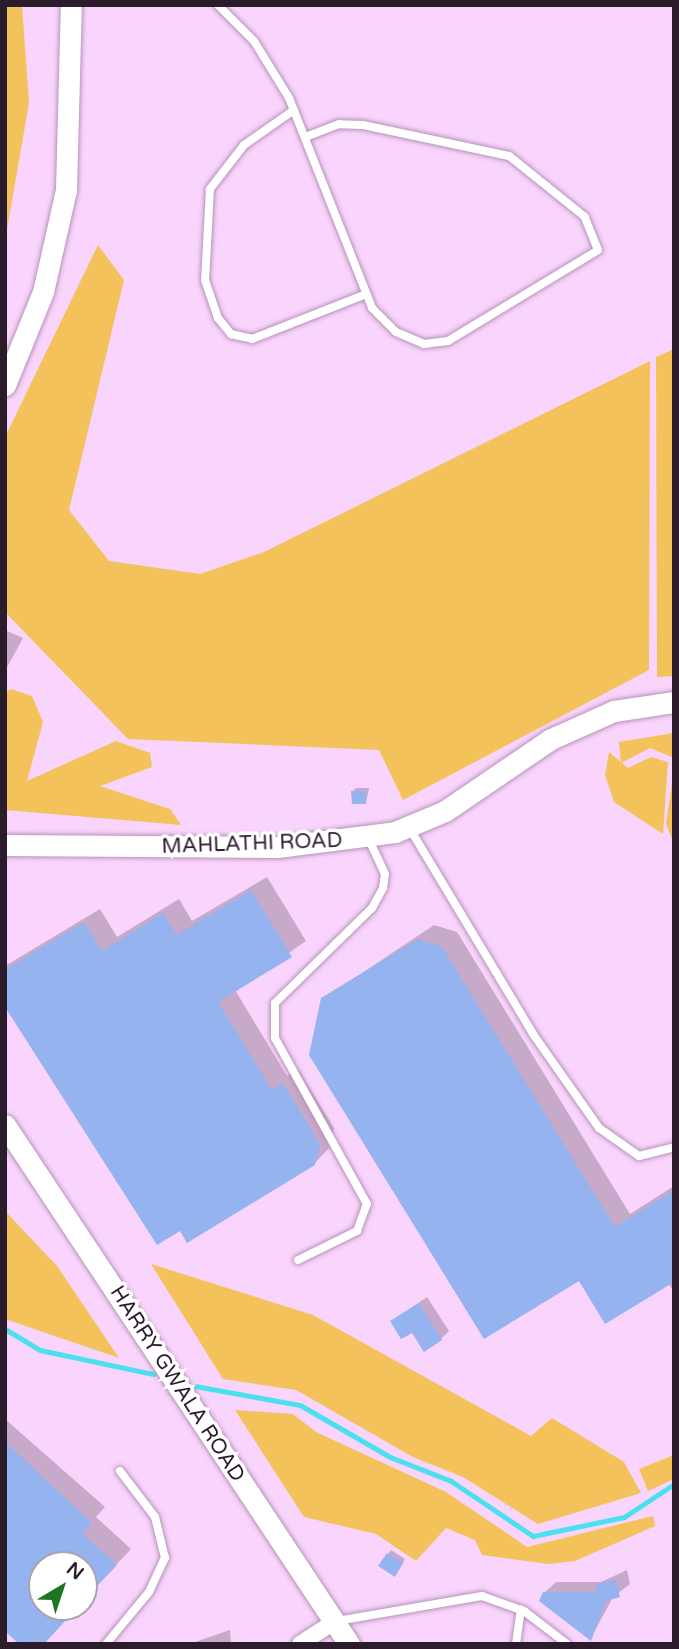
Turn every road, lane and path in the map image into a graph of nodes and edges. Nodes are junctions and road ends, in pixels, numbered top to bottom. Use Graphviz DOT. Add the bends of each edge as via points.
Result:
graph roads {
  1 [pos="71,5"];
  2 [pos="218,5"];
  3 [pos="294,110"];
  4 [pos="305,137"];
  5 [pos="366,294"];
  6 [pos="5,385"];
  7 [pos="674,702"];
  8 [pos="408,827"];
  9 [pos="368,838"];
  10 [pos="5,845"];
  11 [pos="5,1125"];
  12 [pos="674,1147"];
  13 [pos="298,1260"];
  14 [pos="120,1471"];
  15 [pos="521,1609"];
  16 [pos="334,1622"];
  17 [pos="106,1644"];
  18 [pos="300,1644"];
  19 [pos="349,1644"];
  20 [pos="516,1644"];
  21 [pos="567,1644"];
  1 -- 6 [label="main road" via="66,190 43,292"];
  2 -- 3 [label="lane" via="254,41"];
  3 -- 4 [label="lane"];
  3 -- 5 [label="lane" via="244,145 209,189 205,280 218,318 231,334 253,339"];
  4 -- 5 [label="lane"];
  4 -- 5 [label="lane" via="339,124 363,125 509,156 578,211 598,248 448,341 424,344 396,332"];
  7 -- 8 [label="main road, MAHLATHI ROAD" via="614,711 551,739 445,811"];
  8 -- 9 [label="main road, MAHLATHI ROAD"];
  8 -- 12 [label="lane" via="533,1034 599,1128 639,1156"];
  9 -- 10 [label="main road, MAHLATHI ROAD" via="277,847"];
  9 -- 13 [label="lane" via="385,874 372,908 294,978 275,1003 275,1038 368,1204 357,1231"];
  11 -- 16 [label="main road, HARRY GWALA ROAD"];
  14 -- 17 [label="lane" via="155,1517 165,1558 149,1592"];
  15 -- 16 [label="lane" via="482,1596"];
  15 -- 20 [label="lane"];
  15 -- 21 [label="lane"];
  16 -- 18 [label="street"];
  16 -- 19 [label="main road, HARRY GWALA ROAD"];
}
